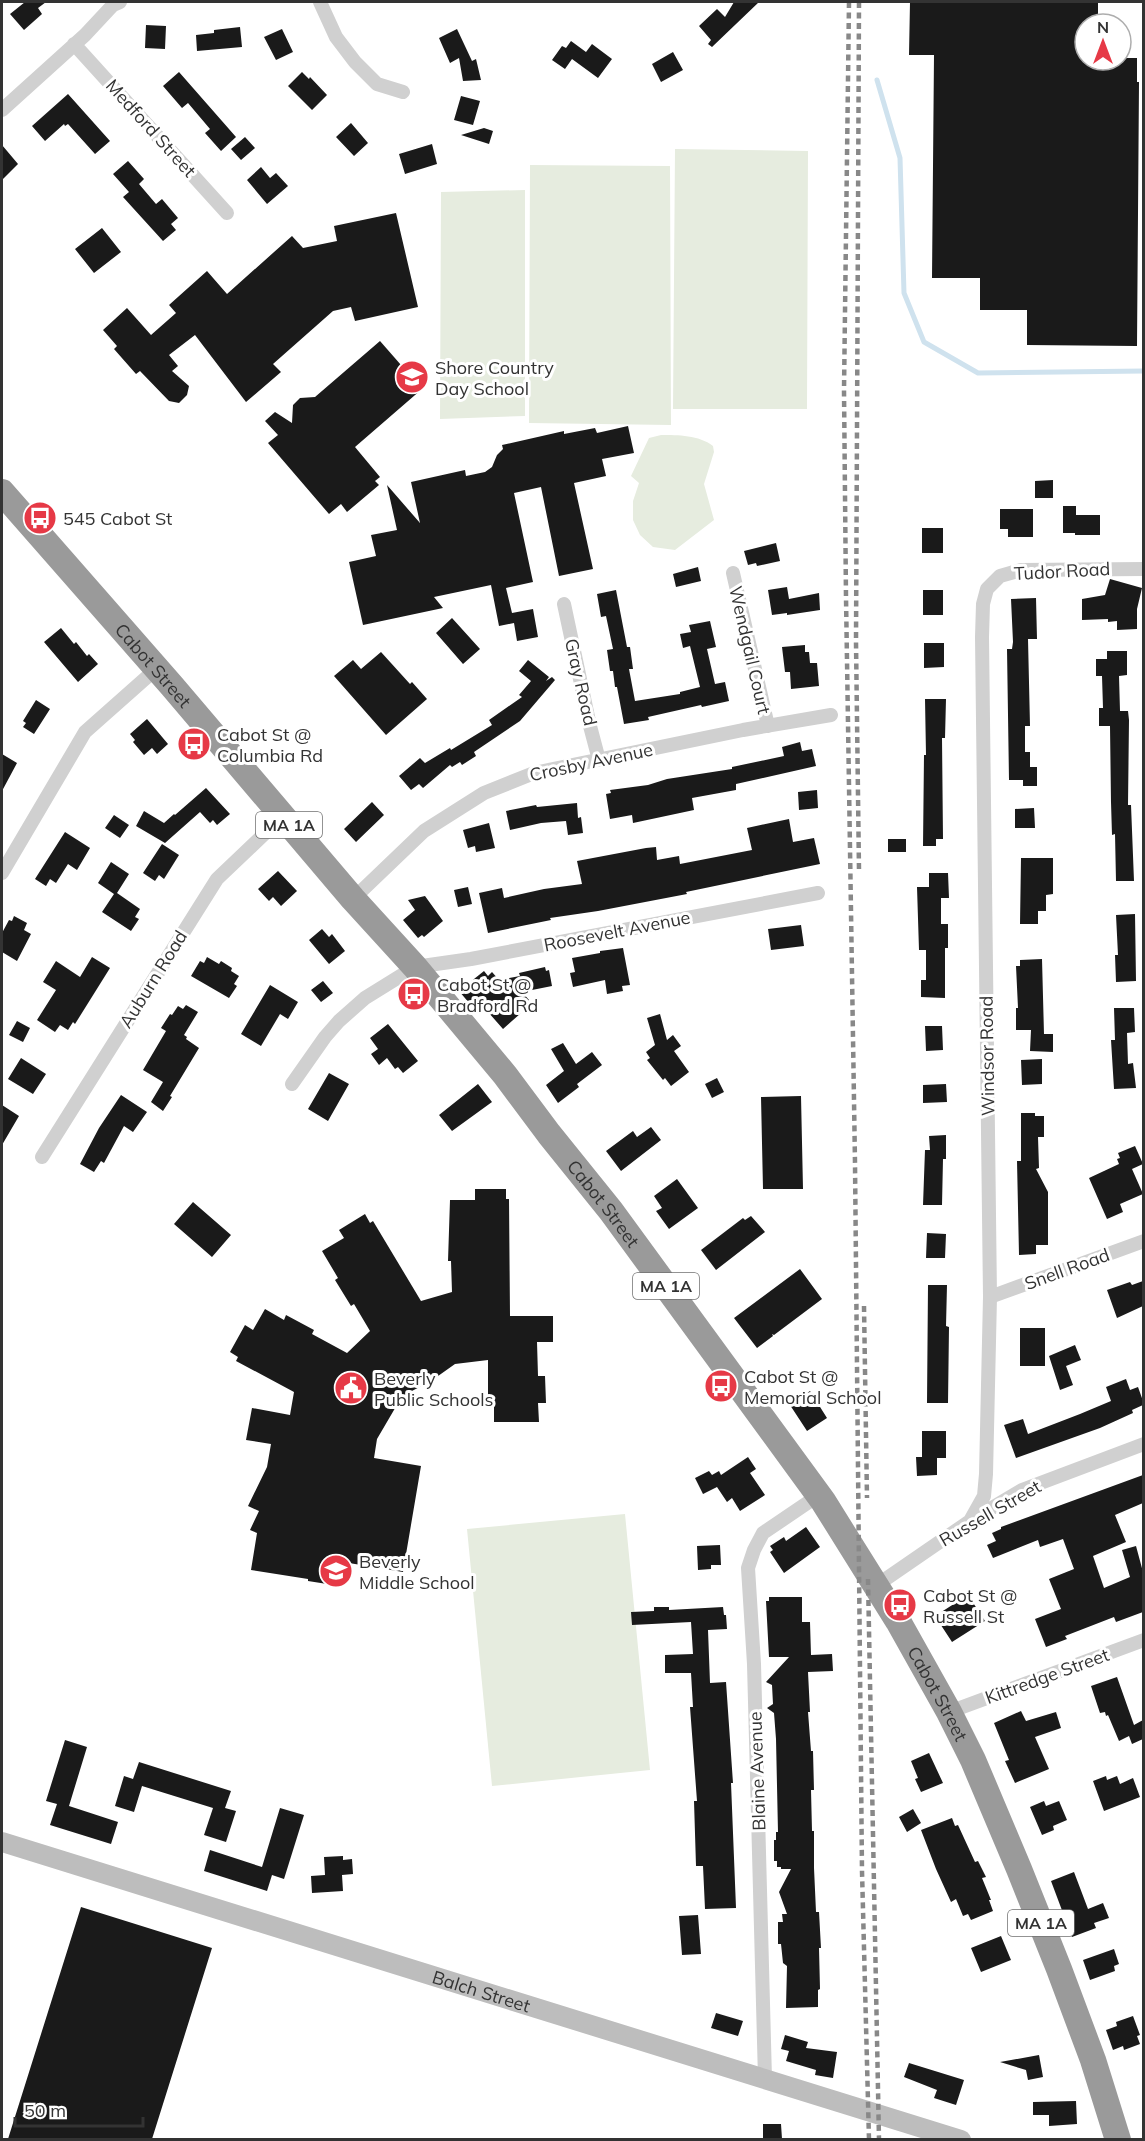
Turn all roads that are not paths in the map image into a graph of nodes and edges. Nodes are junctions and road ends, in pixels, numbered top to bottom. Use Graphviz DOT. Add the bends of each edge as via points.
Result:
graph roads {
  1 [pos="120,2"];
  2 [pos="321,2"];
  3 [pos="74,44"];
  4 [pos="403,92"];
  5 [pos="2,110"];
  6 [pos="227,213"];
  7 [pos="2,492"];
  8 [pos="1143,569"];
  9 [pos="733,573"];
  10 [pos="987,589"];
  11 [pos="564,604"];
  12 [pos="156,669"];
  13 [pos="831,715"];
  14 [pos="768,726"];
  15 [pos="599,760"];
  16 [pos="282,817"];
  17 [pos="2,873"];
  18 [pos="818,893"];
  19 [pos="352,899"];
  20 [pos="415,967"];
  21 [pos="292,1084"];
  22 [pos="42,1157"];
  23 [pos="1143,1241"];
  24 [pos="990,1297"];
  25 [pos="1143,1444"];
  26 [pos="819,1495"];
  27 [pos="970,1521"];
  28 [pos="877,1585"];
  29 [pos="1143,1640"];
  30 [pos="950,1712"];
  31 [pos="2,1842"];
  32 [pos="765,2079"];
  33 [pos="961,2139"];
  34 [pos="1118,2139"];
  1 -- 3 [label="street"];
  2 -- 4 [label="street" via="336,37 355,62 377,84"];
  3 -- 5 [label="street"];
  3 -- 6 [label="street, Medford Street"];
  7 -- 12 [label="highway, Cabot Street / MA 1A"];
  8 -- 10 [label="street, Tudor Road" via="1021,570 1000,576"];
  9 -- 14 [label="street, Wendgail Court"];
  10 -- 24 [label="street, Windsor Road" via="982,637"];
  11 -- 15 [label="street, Gray Road"];
  12 -- 16 [label="highway, Cabot Street / MA 1A"];
  12 -- 17 [label="street" via="85,732"];
  13 -- 14 [label="street, Crosby Avenue"];
  14 -- 15 [label="street, Crosby Avenue"];
  15 -- 19 [label="street, Crosby Avenue" via="534,772 484,793 424,831"];
  16 -- 19 [label="highway, Cabot Street / MA 1A"];
  16 -- 22 [label="street, Auburn Road" via="217,879"];
  18 -- 20 [label="street, Roosevelt Avenue"];
  19 -- 20 [label="highway, Cabot Street / MA 1A"];
  20 -- 21 [label="street" via="365,998 339,1021"];
  20 -- 26 [label="highway, Cabot Street / MA 1A" via="611,1211"];
  23 -- 24 [label="street, Snell Road"];
  24 -- 27 [label="street, Windsor Road" via="986,1474 984,1496"];
  25 -- 27 [label="street, Russell Street" via="1022,1490"];
  26 -- 28 [label="highway, Cabot Street / MA 1A"];
  26 -- 32 [label="street, Blaine Avenue" via="763,1533 748,1568"];
  27 -- 28 [label="street, Russell Street"];
  28 -- 30 [label="highway, Cabot Street / MA 1A"];
  29 -- 30 [label="street, Kittredge Street"];
  30 -- 34 [label="highway, Cabot Street / MA 1A" via="1020,1869 1093,2060"];
  31 -- 32 [label="street, Balch Street"];
  32 -- 33 [label="street, Balch Street"];
}
